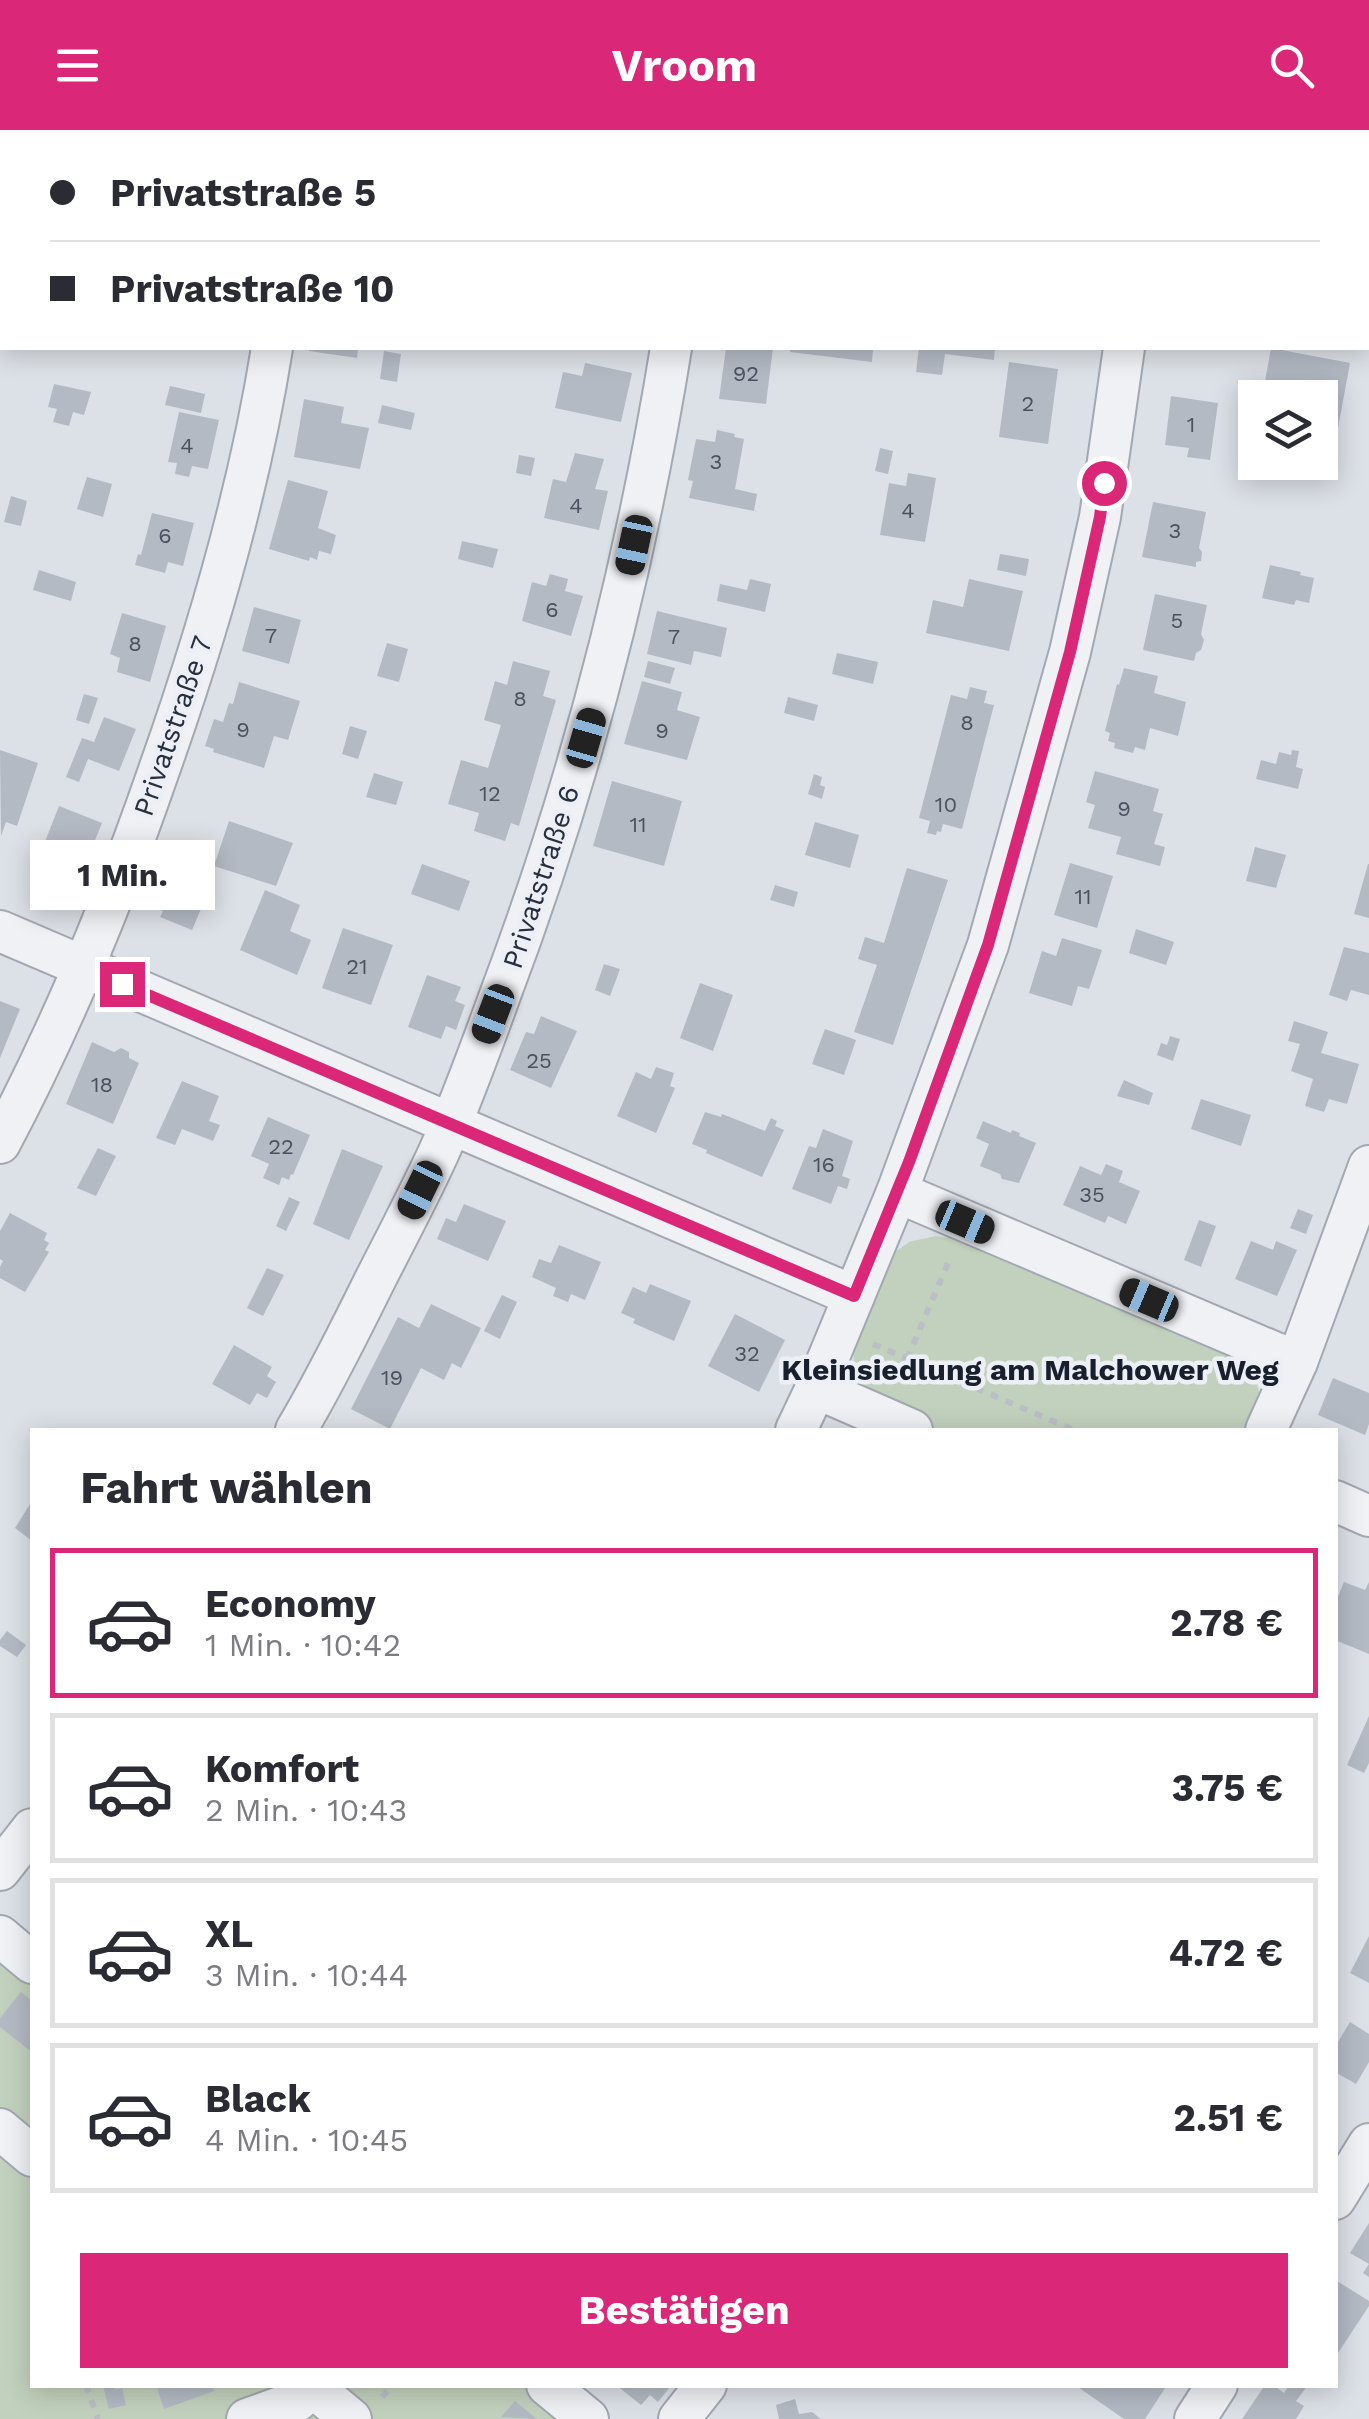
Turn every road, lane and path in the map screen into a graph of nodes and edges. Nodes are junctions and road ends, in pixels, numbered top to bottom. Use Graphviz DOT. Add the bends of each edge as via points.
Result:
graph roads {
  1 [pos="272,350"];
  2 [pos="671,350"];
  3 [pos="1124,350"];
  4 [pos="0,931"];
  5 [pos="85,968"];
  6 [pos="451,1124"];
  7 [pos="0,1143"];
  8 [pos="1369,1166"];
  9 [pos="897,1192"];
  10 [pos="965,1222"];
  11 [pos="854,1296"];
  12 [pos="861,1339"];
  13 [pos="907,1358"];
  14 [pos="1296,1362"];
  15 [pos="816,1388"];
  16 [pos="297,1428"];
  17 [pos="797,1428"];
  18 [pos="907,1428"];
  19 [pos="1069,1428"];
  20 [pos="1267,1428"];
  21 [pos="1338,1502"];
  22 [pos="1369,1516"];
  23 [pos="30,1832"];
  24 [pos="0,1870"];
  25 [pos="0,1936"];
  26 [pos="30,1961"];
  27 [pos="0,2129"];
  28 [pos="1369,2144"];
  29 [pos="30,2154"];
  30 [pos="1338,2194"];
  31 [pos="87,2388"];
  32 [pos="309,2388"];
  33 [pos="313,2388"];
  34 [pos="551,2388"];
  35 [pos="704,2388"];
  36 [pos="1215,2388"];
  37 [pos="98,2419"];
  38 [pos="247,2419"];
  39 [pos="351,2419"];
  40 [pos="588,2419"];
  41 [pos="679,2419"];
  42 [pos="1195,2419"];
  1 -- 5 [label="street, Privatstraße 7" via="211,615"];
  2 -- 6 [label="street, Privatstraße 6" via="628,576 596,702 533,908"];
  3 -- 9 [label="street" via="1100,517 1070,652 988,945"];
  4 -- 5 [label="street"];
  5 -- 6 [label="street"];
  5 -- 7 [label="street, Privatstraße 7"];
  6 -- 11 [label="street"];
  6 -- 16 [label="street, Privatstraße 6"];
  8 -- 14 [label="street"];
  9 -- 10 [label="street"];
  9 -- 11 [label="street"];
  10 -- 13 [label="path"];
  10 -- 14 [label="street"];
  11 -- 15 [label="street"];
  12 -- 13 [label="path"];
  13 -- 19 [label="path"];
  14 -- 20 [label="street"];
  15 -- 17 [label="street"];
  15 -- 18 [label="street"];
  21 -- 22 [label="street"];
  23 -- 24 [label="street"];
  25 -- 26 [label="street"];
  27 -- 29 [label="street"];
  28 -- 30 [label="street"];
  31 -- 37 [label="path"];
  32 -- 38 [label="street" via="297,2401"];
  33 -- 39 [label="street"];
  34 -- 40 [label="street"];
  35 -- 41 [label="street"];
  36 -- 42 [label="street"];
}
